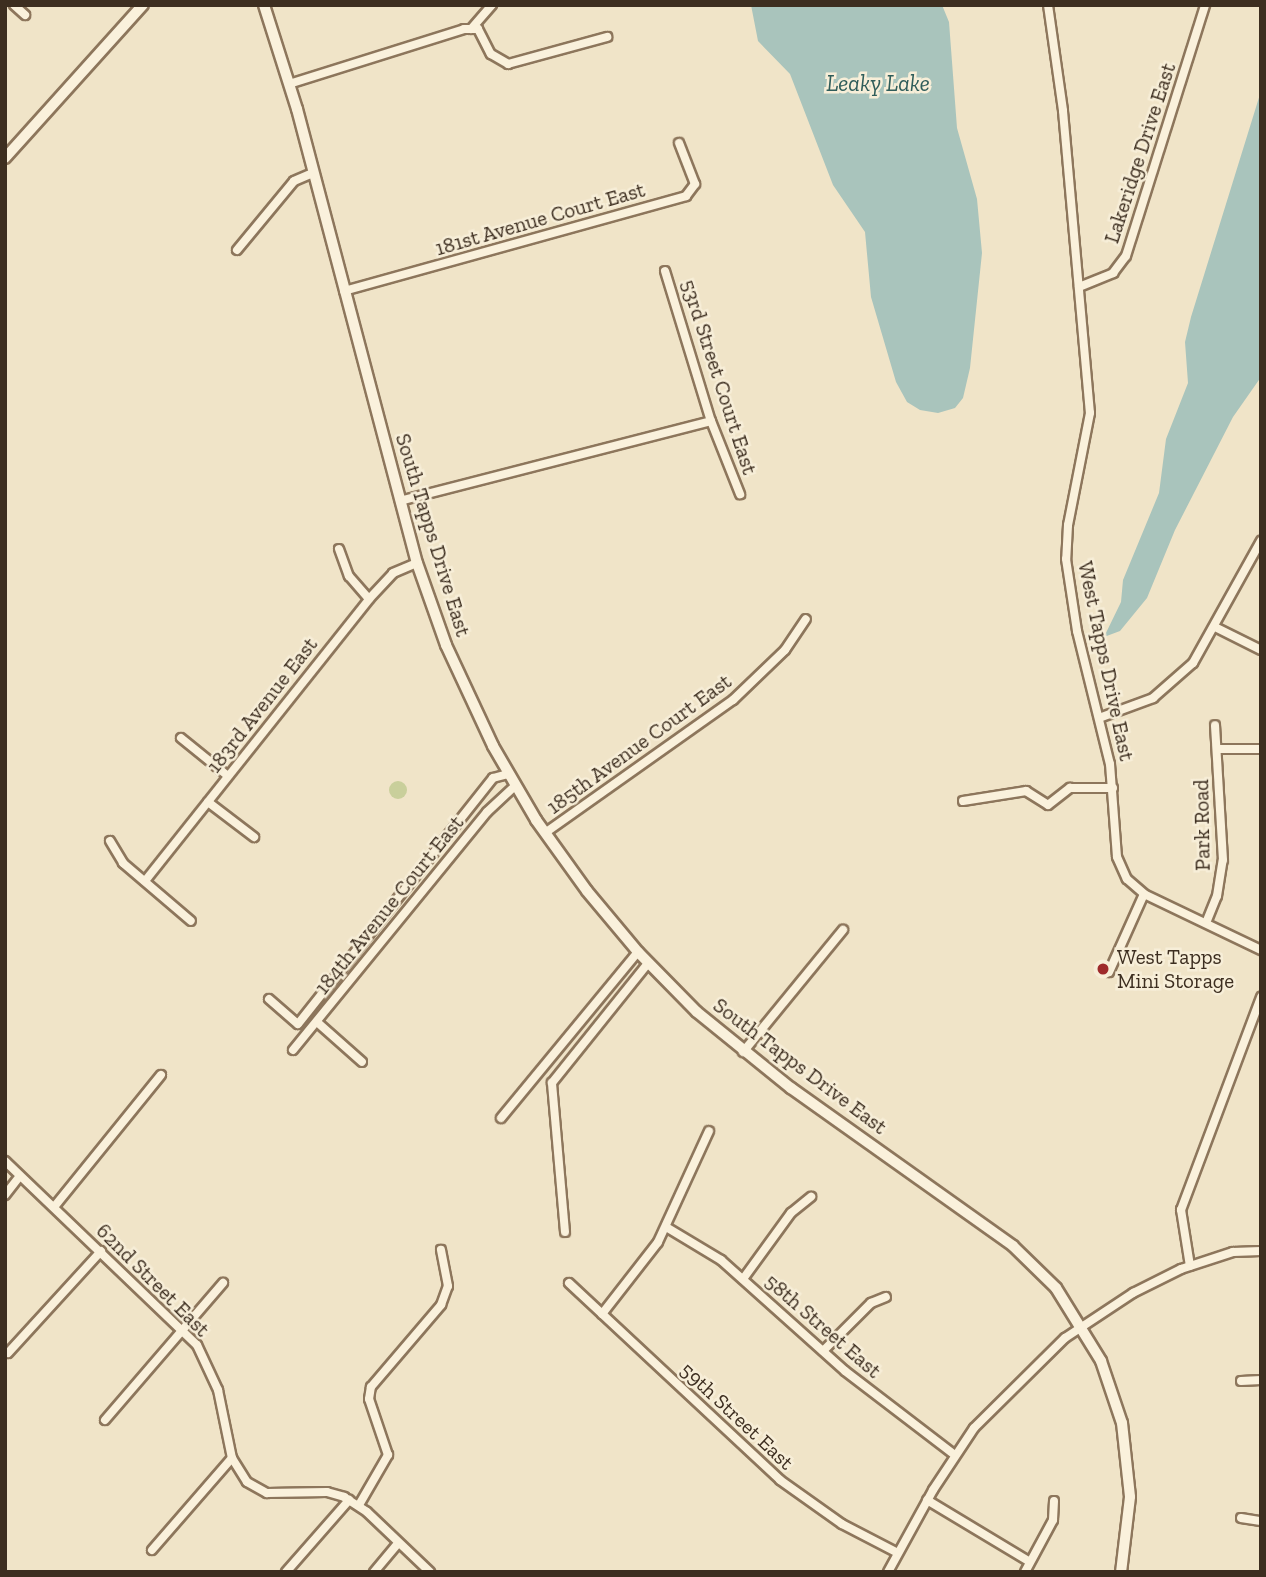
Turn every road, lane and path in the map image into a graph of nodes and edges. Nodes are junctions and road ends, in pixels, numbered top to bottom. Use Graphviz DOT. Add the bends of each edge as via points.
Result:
graph roads {
  1 [pos="14,5"];
  2 [pos="143,5"];
  3 [pos="264,5"];
  4 [pos="492,5"];
  5 [pos="1048,5"];
  6 [pos="1205,5"];
  7 [pos="25,15"];
  8 [pos="471,29"];
  9 [pos="607,37"];
  10 [pos="289,84"];
  11 [pos="679,143"];
  12 [pos="5,158"];
  13 [pos="313,173"];
  14 [pos="237,250"];
  15 [pos="665,271"];
  16 [pos="1079,287"];
  17 [pos="344,291"];
  18 [pos="711,421"];
  19 [pos="740,494"];
  20 [pos="400,502"];
  21 [pos="1261,541"];
  22 [pos="339,549"];
  23 [pos="417,563"];
  24 [pos="369,599"];
  25 [pos="806,618"];
  26 [pos="1217,628"];
  27 [pos="1261,650"];
  28 [pos="1099,718"];
  29 [pos="1215,724"];
  30 [pos="181,738"];
  31 [pos="1218,749"];
  32 [pos="1261,749"];
  33 [pos="508,774"];
  34 [pos="228,776"];
  35 [pos="516,786"];
  36 [pos="1113,788"];
  37 [pos="963,801"];
  38 [pos="208,802"];
  39 [pos="545,834"];
  40 [pos="254,837"];
  41 [pos="110,841"];
  42 [pos="145,881"];
  43 [pos="1144,894"];
  44 [pos="191,921"];
  45 [pos="1206,923"];
  46 [pos="843,930"];
  47 [pos="1261,950"];
  48 [pos="638,952"];
  49 [pos="648,963"];
  50 [pos="1109,972"];
  51 [pos="1261,997"];
  52 [pos="269,999"];
  53 [pos="317,1022"];
  54 [pos="293,1050"];
  55 [pos="743,1052"];
  56 [pos="362,1062"];
  57 [pos="501,1118"];
  58 [pos="709,1131"];
  59 [pos="5,1161"];
  60 [pos="20,1175"];
  61 [pos="5,1195"];
  62 [pos="811,1197"];
  63 [pos="52,1205"];
  64 [pos="666,1227"];
  65 [pos="565,1232"];
  66 [pos="441,1250"];
  67 [pos="101,1251"];
  68 [pos="1261,1251"];
  69 [pos="1190,1266"];
  70 [pos="743,1279"];
  71 [pos="223,1283"];
  72 [pos="569,1283"];
  73 [pos="886,1297"];
  74 [pos="603,1314"];
  75 [pos="1082,1325"];
  76 [pos="184,1329"];
  77 [pos="823,1351"];
  78 [pos="8,1353"];
  79 [pos="1261,1380"];
  80 [pos="1241,1381"];
  81 [pos="105,1420"];
  82 [pos="955,1455"];
  83 [pos="232,1458"];
  84 [pos="349,1500"];
  85 [pos="927,1500"];
  86 [pos="1054,1501"];
  87 [pos="359,1505"];
  88 [pos="1241,1518"];
  89 [pos="1261,1521"];
  90 [pos="397,1545"];
  91 [pos="152,1550"];
  92 [pos="898,1553"];
  93 [pos="1030,1562"];
  94 [pos="286,1572"];
  95 [pos="374,1572"];
  96 [pos="430,1572"];
  97 [pos="888,1572"];
  98 [pos="1025,1572"];
  99 [pos="1121,1572"];
  1 -- 7 [label="street"];
  2 -- 12 [label="street"];
  3 -- 10 [label="street, South Tapps Drive East"];
  4 -- 8 [label="street"];
  5 -- 16 [label="street, West Tapps Drive East" via="1060,82"];
  6 -- 16 [label="street, Lakeridge Drive East" via="1130,248 1113,273"];
  8 -- 9 [label="street" via="481,32 487,49 508,64"];
  8 -- 10 [label="street"];
  10 -- 13 [label="street, South Tapps Drive East"];
  11 -- 17 [label="street, 181st Avenue Court East" via="695,184 686,196"];
  13 -- 14 [label="street" via="295,181"];
  13 -- 17 [label="street, South Tapps Drive East"];
  15 -- 18 [label="street, 53rd Street Court East"];
  16 -- 28 [label="street, West Tapps Drive East" via="1090,413 1068,525 1066,559 1077,631"];
  17 -- 20 [label="street, South Tapps Drive East"];
  18 -- 19 [label="street, 53rd Street Court East"];
  18 -- 20 [label="street"];
  20 -- 23 [label="street, South Tapps Drive East"];
  21 -- 26 [label="street"];
  22 -- 24 [label="street" via="349,576"];
  23 -- 24 [label="street, 183rd Avenue East" via="393,573"];
  23 -- 33 [label="street, South Tapps Drive East" via="456,668"];
  24 -- 34 [label="street, 183rd Avenue East"];
  25 -- 39 [label="street, 185th Avenue Court East" via="785,650 733,700"];
  26 -- 27 [label="street"];
  26 -- 28 [label="street" via="1175,682 1141,705"];
  28 -- 36 [label="street, West Tapps Drive East"];
  29 -- 31 [label="street, Park Road"];
  30 -- 34 [label="street"];
  31 -- 32 [label="street"];
  31 -- 45 [label="street, Park Road" via="1223,860"];
  33 -- 35 [label="street, South Tapps Drive East"];
  33 -- 52 [label="street" via="493,778 298,1024"];
  34 -- 38 [label="street, 183rd Avenue East"];
  35 -- 39 [label="street, South Tapps Drive East"];
  35 -- 53 [label="street, 184th Avenue Court East" via="486,813"];
  36 -- 37 [label="street" via="1070,788 1048,805 1026,792"];
  36 -- 43 [label="street, West Tapps Drive East" via="1119,865"];
  38 -- 40 [label="street"];
  38 -- 42 [label="street, 183rd Avenue East"];
  39 -- 48 [label="street, South Tapps Drive East"];
  41 -- 42 [label="street" via="123,863"];
  42 -- 44 [label="street"];
  43 -- 45 [label="street, West Tapps Drive East"];
  43 -- 50 [label="street"];
  45 -- 47 [label="street, West Tapps Drive East"];
  46 -- 55 [label="street"];
  48 -- 49 [label="street, South Tapps Drive East"];
  48 -- 57 [label="street"];
  49 -- 55 [label="street, South Tapps Drive East"];
  49 -- 65 [label="street" via="552,1083"];
  51 -- 69 [label="street" via="1181,1210"];
  53 -- 54 [label="street, 184th Avenue Court East"];
  53 -- 56 [label="street"];
  55 -- 75 [label="street, South Tapps Drive East" via="1013,1245 1056,1288"];
  58 -- 64 [label="street"];
  59 -- 60 [label="street, 62nd Street East"];
  60 -- 61 [label="street"];
  60 -- 63 [label="street, 62nd Street East"];
  62 -- 70 [label="street" via="792,1213"];
  63 -- 63 [label="street" via="162,1075"];
  63 -- 67 [label="street, 62nd Street East"];
  64 -- 70 [label="street, 58th Street East" via="708,1251"];
  64 -- 74 [label="street" via="640,1272"];
  66 -- 87 [label="street" via="448,1286 441,1305 371,1387 369,1399 387,1455"];
  67 -- 76 [label="street, 62nd Street East"];
  67 -- 78 [label="street"];
  68 -- 69 [label="street" via="1233,1252"];
  69 -- 75 [label="street"];
  70 -- 77 [label="street, 58th Street East"];
  71 -- 76 [label="street"];
  72 -- 74 [label="street, 59th Street East"];
  73 -- 77 [label="street" via="871,1303"];
  74 -- 92 [label="street, 59th Street East" via="780,1480 842,1524"];
  75 -- 82 [label="street" via="1010,1388"];
  75 -- 99 [label="street, South Tapps Drive East" via="1101,1361 1125,1443 1130,1497"];
  76 -- 81 [label="street"];
  76 -- 83 [label="street, 62nd Street East" via="213,1377"];
  77 -- 82 [label="street, 58th Street East"];
  79 -- 80 [label="street"];
  82 -- 85 [label="street"];
  83 -- 84 [label="street, 62nd Street East" via="243,1477 260,1491 327,1492"];
  83 -- 91 [label="street"];
  84 -- 87 [label="street, 62nd Street East"];
  84 -- 94 [label="street"];
  85 -- 92 [label="street"];
  85 -- 93 [label="street"];
  86 -- 93 [label="street" via="1053,1520"];
  87 -- 90 [label="street, 62nd Street East"];
  88 -- 89 [label="street"];
  90 -- 95 [label="street"];
  90 -- 96 [label="street, 62nd Street East"];
  92 -- 97 [label="street"];
  93 -- 98 [label="street"];
}
